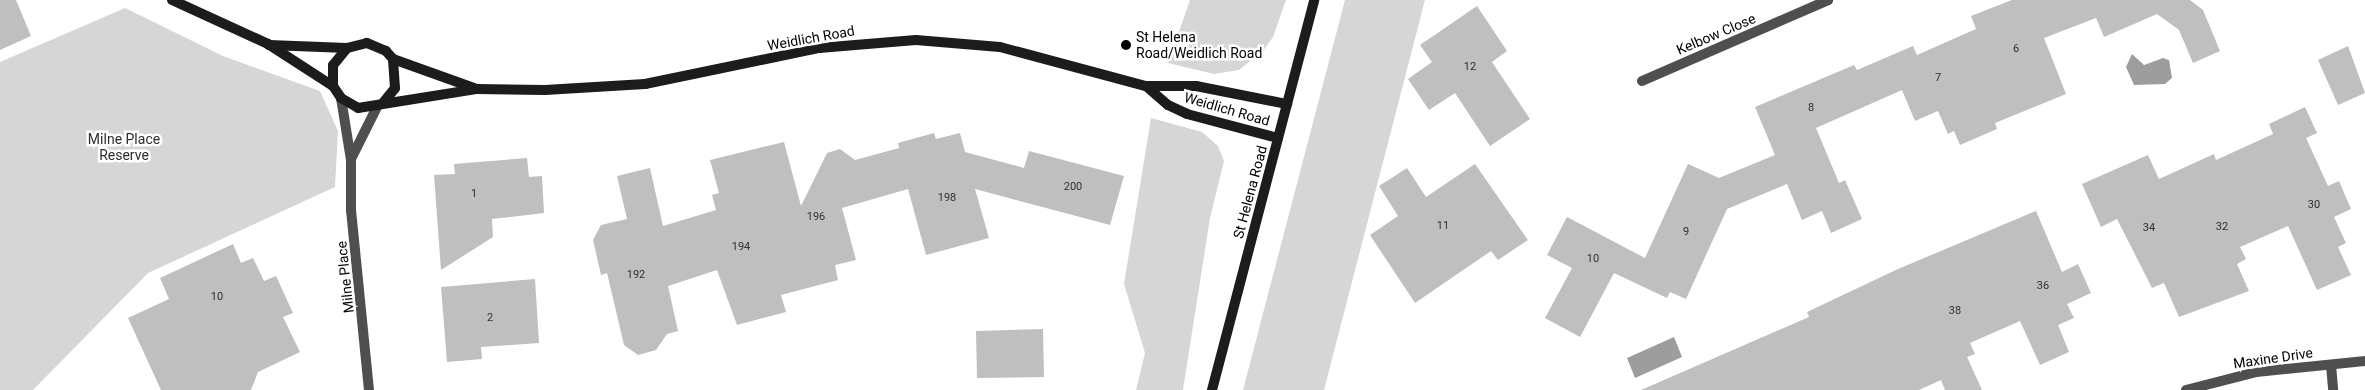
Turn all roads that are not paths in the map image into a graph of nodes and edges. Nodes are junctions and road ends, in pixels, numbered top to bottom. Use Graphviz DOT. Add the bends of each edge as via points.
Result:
graph roads {
  1 [pos="172,0"];
  2 [pos="1314,0"];
  3 [pos="1828,0"];
  4 [pos="268,44"];
  5 [pos="347,48"];
  6 [pos="393,59"];
  7 [pos="1642,81"];
  8 [pos="333,86"];
  9 [pos="1146,86"];
  10 [pos="477,89"];
  11 [pos="341,98"];
  12 [pos="380,104"];
  13 [pos="1287,104"];
  14 [pos="1278,138"];
  15 [pos="351,160"];
  16 [pos="2365,361"];
  17 [pos="2331,365"];
  18 [pos="369,390"];
  19 [pos="1212,390"];
  20 [pos="2186,390"];
  21 [pos="2332,390"];
  1 -- 4 [label="street"];
  2 -- 13 [label="street, St Helena Road"];
  3 -- 7 [label="street, Kelbow Close"];
  4 -- 5 [label="street"];
  4 -- 8 [label="street"];
  5 -- 6 [label="street" via="367,43 382,48"];
  5 -- 8 [label="street" via="333,65"];
  6 -- 10 [label="street, Weidlich Road"];
  6 -- 12 [label="street" via="397,78"];
  8 -- 11 [label="street"];
  9 -- 10 [label="street, Weidlich Road" via="1000,47 916,40 819,48 645,84 554,90"];
  9 -- 13 [label="street, Weidlich Road" via="1196,86"];
  9 -- 14 [label="street, Weidlich Road" via="1168,105 1187,114"];
  10 -- 12 [label="street, Weidlich Road"];
  11 -- 12 [label="street" via="358,108"];
  11 -- 15 [label="street, Milne Place"];
  12 -- 15 [label="street, Milne Place"];
  13 -- 14 [label="street, St Helena Road"];
  14 -- 19 [label="street, St Helena Road"];
  15 -- 18 [label="street, Milne Place" via="351,210"];
  16 -- 17 [label="street, Maxine Drive"];
  17 -- 20 [label="street, Maxine Drive" via="2256,372"];
  17 -- 21 [label="street"];
}
